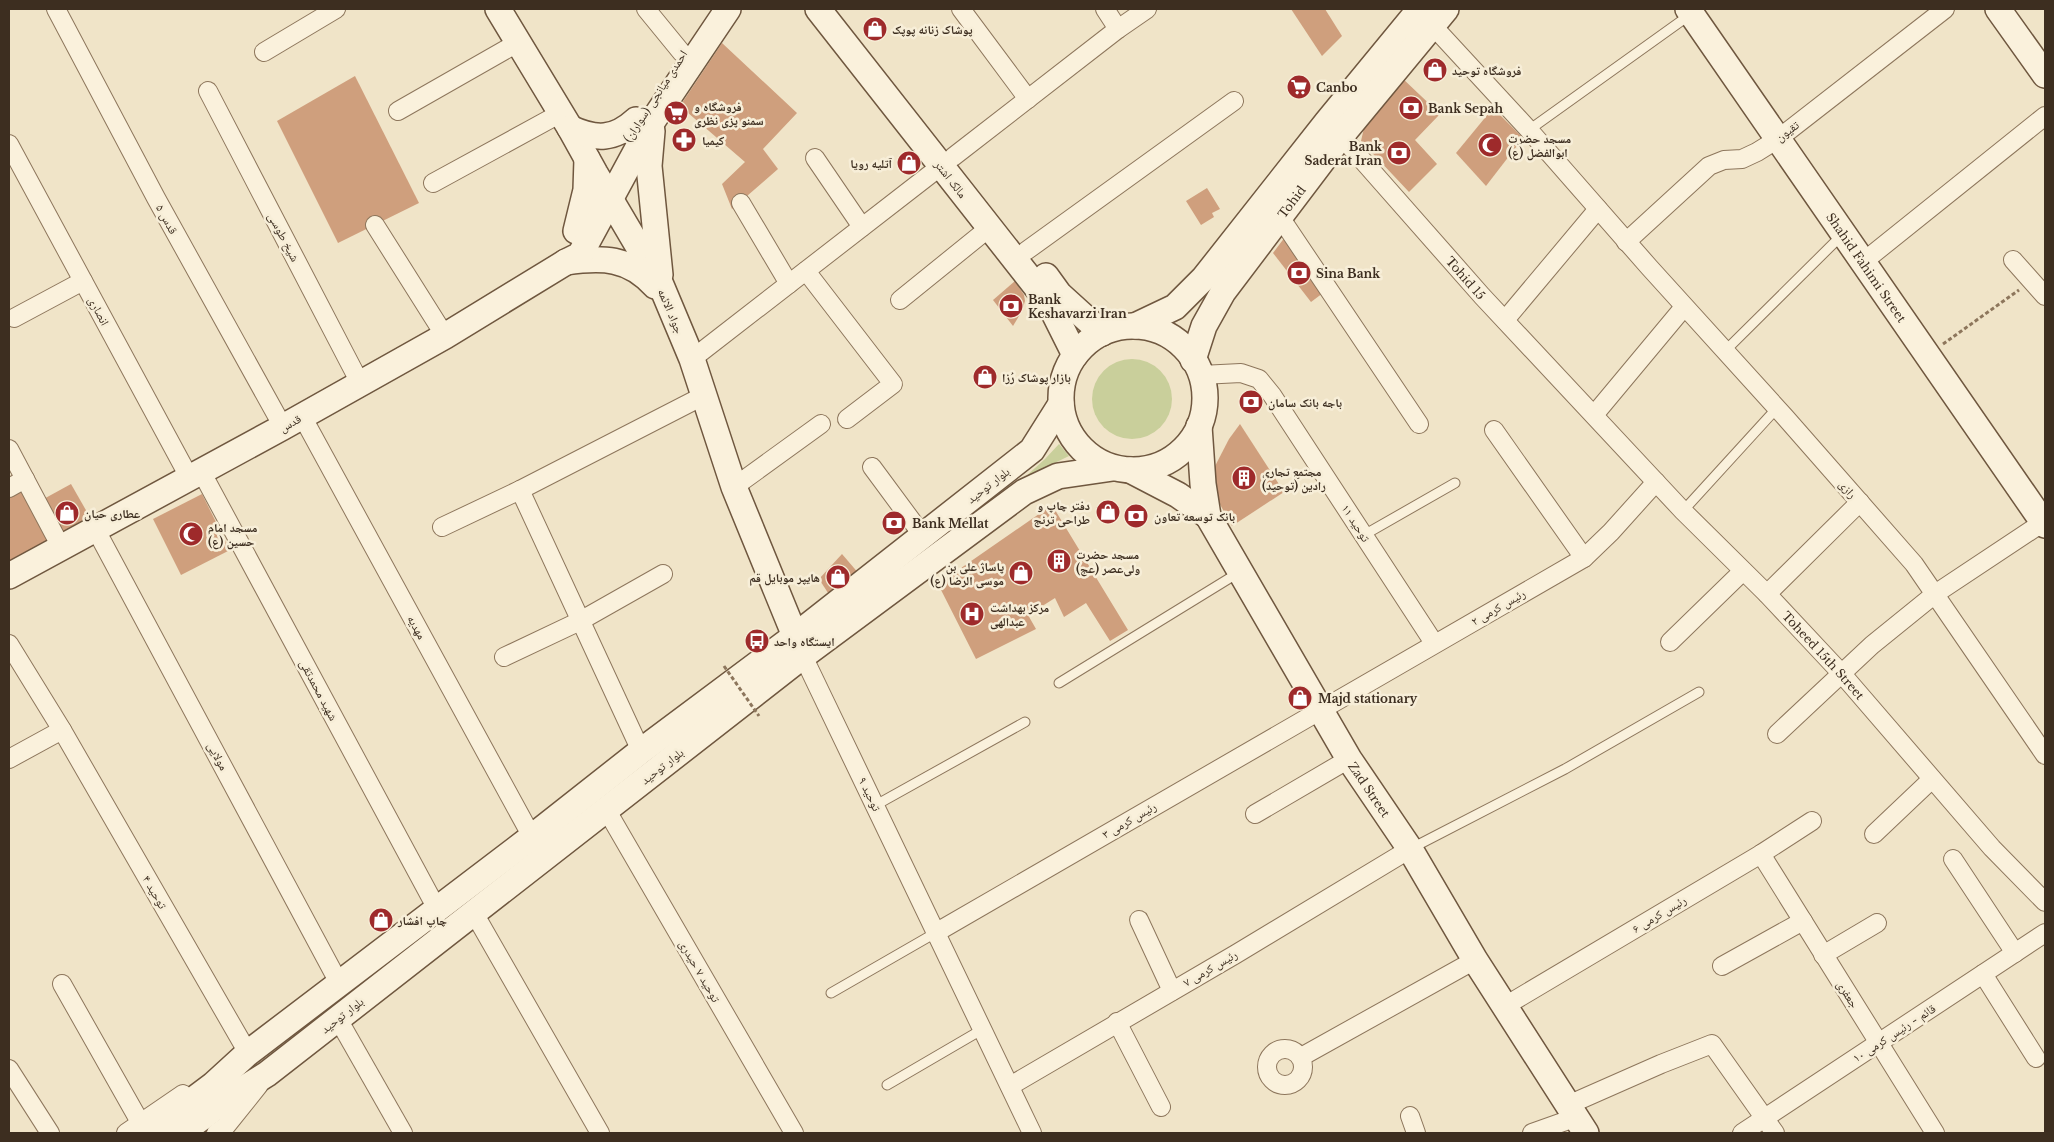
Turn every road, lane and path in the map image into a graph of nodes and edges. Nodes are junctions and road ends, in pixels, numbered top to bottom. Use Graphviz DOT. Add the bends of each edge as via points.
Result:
graph roads {
  1 [pos="56,9"];
  2 [pos="336,9"];
  3 [pos="498,9"];
  4 [pos="646,9"];
  5 [pos="818,9"];
  6 [pos="837,9"];
  7 [pos="961,9"];
  8 [pos="1105,9"];
  9 [pos="1147,9"];
  10 [pos="1945,9"];
  11 [pos="1998,9"];
  12 [pos="723,10"];
  13 [pos="1692,10"];
  14 [pos="1433,14"];
  15 [pos="1118,29"];
  16 [pos="519,42"];
  17 [pos="264,52"];
  18 [pos="682,53"];
  19 [pos="2045,75"];
  20 [pos="208,91"];
  21 [pos="1028,99"];
  22 [pos="1234,101"];
  23 [pos="398,111"];
  24 [pos="2045,116"];
  25 [pos="566,120"];
  26 [pos="644,121"];
  27 [pos="1529,130"];
  28 [pos="1341,136"];
  29 [pos="1778,139"];
  30 [pos="9,144"];
  31 [pos="815,158"];
  32 [pos="587,159"];
  33 [pos="947,161"];
  34 [pos="433,183"];
  35 [pos="606,193"];
  36 [pos="741,203"];
  37 [pos="1598,209"];
  38 [pos="1280,216"];
  39 [pos="375,225"];
  40 [pos="862,227"];
  41 [pos="989,228"];
  42 [pos="576,231"];
  43 [pos="1844,234"];
  44 [pos="1626,242"];
  45 [pos="1026,251"];
  46 [pos="2013,260"];
  47 [pos="566,262"];
  48 [pos="1863,262"];
  49 [pos="806,270"];
  50 [pos="83,281"];
  51 [pos="2032,281"];
  52 [pos="789,284"];
  53 [pos="665,294"];
  54 [pos="2045,296"];
  55 [pos="900,300"];
  56 [pos="1684,307"];
  57 [pos="14,318"];
  58 [pos="1505,320"];
  59 [pos="1136,326"];
  60 [pos="1102,333"];
  61 [pos="445,336"];
  62 [pos="1725,351"];
  63 [pos="1075,355"];
  64 [pos="1927,355"];
  65 [pos="692,359"];
  66 [pos="1197,368"];
  67 [pos="360,383"];
  68 [pos="703,396"];
  69 [pos="1061,404"];
  70 [pos="1777,408"];
  71 [pos="1594,415"];
  72 [pos="847,419"];
  73 [pos="292,422"];
  74 [pos="822,424"];
  75 [pos="1419,424"];
  76 [pos="1199,426"];
  77 [pos="1494,430"];
  78 [pos="9,449"];
  79 [pos="872,467"];
  80 [pos="1121,469"];
  81 [pos="195,474"];
  82 [pos="25,479"];
  83 [pos="1656,482"];
  84 [pos="1455,483"];
  85 [pos="734,487"];
  86 [pos="9,488"];
  87 [pos="520,490"];
  88 [pos="1860,502"];
  89 [pos="1683,511"];
  90 [pos="1208,516"];
  91 [pos="2045,523"];
  92 [pos="442,527"];
  93 [pos="96,530"];
  94 [pos="1364,535"];
  95 [pos="923,536"];
  96 [pos="61,547"];
  97 [pos="1584,558"];
  98 [pos="1241,571"];
  99 [pos="1743,571"];
  100 [pos="663,574"];
  101 [pos="9,576"];
  102 [pos="1767,594"];
  103 [pos="1935,594"];
  104 [pos="580,621"];
  105 [pos="1670,642"];
  106 [pos="1434,643"];
  107 [pos="9,644"];
  108 [pos="799,646"];
  109 [pos="504,657"];
  110 [pos="724,666"];
  111 [pos="1842,674"];
  112 [pos="1059,683"];
  113 [pos="1699,692"];
  114 [pos="1320,708"];
  115 [pos="759,716"];
  116 [pos="1024,722"];
  117 [pos="62,730"];
  118 [pos="1777,734"];
  119 [pos="641,751"];
  120 [pos="2045,755"];
  121 [pos="1349,759"];
  122 [pos="9,760"];
  123 [pos="1932,779"];
  124 [pos="876,805"];
  125 [pos="606,809"];
  126 [pos="1255,814"];
  127 [pos="1812,821"];
  128 [pos="1874,834"];
  129 [pos="532,837"];
  130 [pos="1410,849"];
  131 [pos="1761,854"];
  132 [pos="1953,859"];
  133 [pos="2045,902"];
  134 [pos="437,909"];
  135 [pos="474,912"];
  136 [pos="1139,920"];
  137 [pos="1803,921"];
  138 [pos="1877,923"];
  139 [pos="937,932"];
  140 [pos="2045,933"];
  141 [pos="2016,953"];
  142 [pos="1823,954"];
  143 [pos="1475,960"];
  144 [pos="1722,966"];
  145 [pos="1984,974"];
  146 [pos="340,983"];
  147 [pos="62,984"];
  148 [pos="1172,991"];
  149 [pos="831,993"];
  150 [pos="1505,1006"];
  151 [pos="338,1019"];
  152 [pos="1117,1022"];
  153 [pos="983,1029"];
  154 [pos="1878,1044"];
  155 [pos="248,1053"];
  156 [pos="1301,1057"];
  157 [pos="2036,1058"];
  158 [pos="9,1069"];
  159 [pos="267,1074"];
  160 [pos="887,1086"];
  161 [pos="1010,1086"];
  162 [pos="220,1092"];
  163 [pos="1161,1106"];
  164 [pos="1410,1116"];
  165 [pos="1764,1118"];
  166 [pos="1577,1119"];
  167 [pos="145,1128"];
  168 [pos="225,1130"];
  169 [pos="50,1133"];
  170 [pos="126,1133"];
  171 [pos="181,1133"];
  172 [pos="404,1133"];
  173 [pos="600,1133"];
  174 [pos="794,1133"];
  175 [pos="1032,1133"];
  176 [pos="1416,1133"];
  177 [pos="1532,1133"];
  178 [pos="1742,1133"];
  179 [pos="1775,1133"];
  180 [pos="1935,1133"];
  1 -- 73 [label="street, قدس ۵" via="156,198"];
  2 -- 17 [label="street"];
  3 -- 16 [label="main road, جواد الائمه"];
  4 -- 18 [label="street"];
  5 -- 33 [label="main road, مالک اشتر"];
  6 -- 33 [label="main road, مالک اشتر"];
  7 -- 21 [label="street"];
  8 -- 15 [label="street"];
  9 -- 15 [label="street"];
  10 -- 29 [label="street, تقیون"];
  11 -- 19 [label="main road"];
  12 -- 18 [label="main road, احمدی میانجی (سواران)"];
  12 -- 26 [label="main road, احمدی میانجی (سواران)"];
  13 -- 27 [label="lane"];
  13 -- 29 [label="main road, Shahid Fahimi Street"];
  14 -- 27 [label="street, رازی"];
  14 -- 28 [label="main road, Tohid"];
  14 -- 59 [label="main road, Tohid" via="1327,122 1204,278 1175,307"];
  15 -- 21 [label="street"];
  16 -- 23 [label="street"];
  16 -- 25 [label="main road, جواد الائمه"];
  18 -- 26 [label="main road, احمدی میانجی (سواران)"];
  20 -- 67 [label="street, شیخ طوسی"];
  21 -- 33 [label="street"];
  22 -- 45 [label="street"];
  24 -- 48 [label="street"];
  25 -- 26 [label="main road" via="585,135 598,137 614,135"];
  25 -- 32 [label="main road, جواد الائمه"];
  25 -- 34 [label="street"];
  26 -- 35 [label="main road, احمدی میانجی (سواران)"];
  26 -- 53 [label="main road"];
  27 -- 37 [label="street, رازی"];
  28 -- 38 [label="main road, Tohid"];
  28 -- 58 [label="street, Tohid 15"];
  29 -- 43 [label="main road, Shahid Fahimi Street"];
  29 -- 44 [label="street, تقیون" via="1742,159 1724,160 1709,166"];
  30 -- 50 [label="street, انصاری"];
  31 -- 40 [label="street"];
  32 -- 35 [label="main road, جواد الائمه"];
  32 -- 42 [label="main road" via="586,190"];
  33 -- 40 [label="street"];
  33 -- 41 [label="main road, مالک اشتر"];
  33 -- 45 [label="main road, مالک اشتر"];
  35 -- 42 [label="main road"];
  35 -- 47 [label="main road, قدس" via="580,255"];
  35 -- 53 [label="main road, جواد الائمه"];
  36 -- 52 [label="street"];
  37 -- 44 [label="street, رازی"];
  37 -- 58 [label="street"];
  38 -- 66 [label="main road, Tohid" via="1223,292 1204,326"];
  38 -- 75 [label="street"];
  39 -- 61 [label="street"];
  40 -- 49 [label="street"];
  41 -- 55 [label="street"];
  41 -- 63 [label="main road, مالک اشتر" via="1049,303"];
  42 -- 47 [label="main road" via="567,247"];
  43 -- 48 [label="main road, Shahid Fahimi Street"];
  43 -- 62 [label="lane"];
  44 -- 56 [label="street, رازی"];
  45 -- 60 [label="main road, مالک اشتر" via="1059,294"];
  46 -- 51 [label="street"];
  47 -- 53 [label="main road" via="591,258 628,264"];
  47 -- 61 [label="main road, قدس"];
  48 -- 64 [label="main road, Shahid Fahimi Street"];
  49 -- 52 [label="street"];
  49 -- 72 [label="street" via="893,384"];
  50 -- 57 [label="street"];
  50 -- 81 [label="street, انصاری"];
  51 -- 54 [label="street"];
  51 -- 64 [label="path"];
  52 -- 65 [label="street"];
  53 -- 65 [label="main road, جواد الائمه"];
  56 -- 62 [label="street, رازی"];
  56 -- 71 [label="street"];
  58 -- 71 [label="street, Tohid 15"];
  59 -- 60 [label="main road"];
  59 -- 66 [label="main road" via="1168,336 1182,346"];
  60 -- 63 [label="main road"];
  61 -- 67 [label="main road, قدس"];
  62 -- 70 [label="street, رازی"];
  63 -- 69 [label="main road" via="1064,379"];
  64 -- 91 [label="main road, Shahid Fahimi Street"];
  65 -- 68 [label="main road, جواد الائمه"];
  66 -- 76 [label="main road" via="1204,392"];
  66 -- 94 [label="street, توحید ۱۱" via="1241,373 1259,379"];
  67 -- 73 [label="main road, قدس"];
  68 -- 85 [label="main road, جواد الائمه"];
  68 -- 87 [label="street"];
  69 -- 80 [label="main road" via="1068,429 1083,450 1097,461"];
  69 -- 95 [label="main road, بلوار توحید" via="1032,450"];
  70 -- 88 [label="street, رازی"];
  70 -- 89 [label="lane"];
  71 -- 83 [label="street, Toheed 15th Street"];
  73 -- 81 [label="main road, قدس"];
  73 -- 129 [label="street, مهدیه"];
  74 -- 85 [label="street"];
  76 -- 80 [label="main road" via="1190,442 1163,464 1147,469"];
  76 -- 90 [label="main road"];
  77 -- 97 [label="street"];
  78 -- 82 [label="street"];
  79 -- 95 [label="street"];
  80 -- 90 [label="main road, Zad Street" via="1178,495"];
  80 -- 108 [label="main road, بلوار توحید" via="1058,476 1024,492"];
  81 -- 93 [label="main road, قدس"];
  81 -- 134 [label="street, شهید محمدتقی"];
  82 -- 86 [label="street"];
  82 -- 96 [label="street"];
  83 -- 89 [label="street, Toheed 15th Street"];
  83 -- 97 [label="street, رئیس کرمی ۲"];
  84 -- 94 [label="lane"];
  85 -- 108 [label="main road, جواد الائمه"];
  87 -- 92 [label="street"];
  87 -- 104 [label="street"];
  88 -- 102 [label="street"];
  88 -- 103 [label="street, رازی" via="1914,564"];
  89 -- 99 [label="street, Toheed 15th Street"];
  90 -- 98 [label="main road, Zad Street"];
  91 -- 103 [label="street"];
  93 -- 96 [label="main road, قدس"];
  93 -- 146 [label="street, مولایی"];
  94 -- 106 [label="street, توحید ۱۱"];
  95 -- 108 [label="main road, بلوار توحید"];
  96 -- 101 [label="main road, قدس"];
  97 -- 106 [label="street, رئیس کرمی ۲"];
  98 -- 112 [label="lane"];
  98 -- 114 [label="main road, Zad Street"];
  99 -- 102 [label="street, Toheed 15th Street"];
  99 -- 105 [label="street"];
  100 -- 104 [label="street"];
  102 -- 111 [label="street, Toheed 15th Street"];
  103 -- 111 [label="street" via="1872,644"];
  103 -- 120 [label="street, رازی"];
  104 -- 109 [label="street"];
  104 -- 119 [label="street"];
  106 -- 114 [label="street, رئیس کرمی ۲"];
  107 -- 117 [label="street, توحید ۴"];
  108 -- 119 [label="main road, بلوار توحید"];
  108 -- 124 [label="street, توحید ۹"];
  108 -- 125 [label="main road, بلوار توحید"];
  110 -- 115 [label="path, bridge"];
  111 -- 118 [label="street"];
  111 -- 123 [label="street, Toheed 15th Street"];
  113 -- 130 [label="lane" via="1565,769"];
  114 -- 121 [label="main road, Zad Street"];
  114 -- 139 [label="street, رئیس کرمی ۳"];
  116 -- 124 [label="lane"];
  117 -- 122 [label="street"];
  117 -- 155 [label="street, توحید ۴"];
  119 -- 129 [label="main road, بلوار توحید"];
  121 -- 126 [label="street"];
  121 -- 130 [label="main road, Zad Street"];
  123 -- 128 [label="street"];
  123 -- 133 [label="street, Toheed 15th Street"];
  124 -- 139 [label="street, توحید ۹"];
  125 -- 135 [label="main road, بلوار توحید"];
  125 -- 174 [label="street, توحید ۷ حیدری"];
  127 -- 131 [label="street, رئیس کرمی ۶"];
  129 -- 134 [label="main road, بلوار توحید"];
  130 -- 143 [label="main road, Zad Street"];
  130 -- 148 [label="street, رئیس کرمی ۷"];
  131 -- 137 [label="street, جعفری"];
  131 -- 150 [label="street, رئیس کرمی ۶"];
  132 -- 141 [label="street"];
  134 -- 146 [label="main road, بلوار توحید"];
  135 -- 151 [label="main road, بلوار توحید"];
  135 -- 173 [label="street"];
  136 -- 148 [label="street"];
  137 -- 142 [label="street, جعفری"];
  137 -- 144 [label="street"];
  138 -- 142 [label="street"];
  139 -- 149 [label="lane"];
  139 -- 153 [label="street, توحید ۹"];
  140 -- 141 [label="street, قائم - رئیس کرمی ۱۰"];
  141 -- 145 [label="street, قائم - رئیس کرمی ۱۰"];
  142 -- 154 [label="street, جعفری"];
  143 -- 150 [label="main road, Zad Street"];
  143 -- 156 [label="street"];
  145 -- 154 [label="street, قائم - رئیس کرمی ۱۰"];
  145 -- 157 [label="street"];
  146 -- 155 [label="main road, بلوار توحید"];
  147 -- 167 [label="street"];
  148 -- 152 [label="street, رئیس کرمی ۷"];
  150 -- 166 [label="main road, Zad Street"];
  151 -- 159 [label="main road, بلوار توحید"];
  151 -- 172 [label="street"];
  152 -- 161 [label="street, رئیس کرمی ۷"];
  152 -- 163 [label="street"];
  153 -- 160 [label="lane"];
  153 -- 161 [label="street, توحید ۹"];
  154 -- 165 [label="street, قائم - رئیس کرمی ۱۰"];
  154 -- 180 [label="street, جعفری"];
  155 -- 162 [label="main road, بلوار توحید"];
  155 -- 167 [label="street"];
  158 -- 169 [label="street"];
  159 -- 162 [label="main road, بلوار توحید"];
  159 -- 168 [label="street"];
  161 -- 175 [label="street, توحید ۹"];
  162 -- 167 [label="main road"];
  162 -- 171 [label="main road"];
  164 -- 176 [label="street"];
  165 -- 166 [label="street" via="1712,1044 1662,1064"];
  165 -- 178 [label="street, قائم - رئیس کرمی ۱۰"];
  165 -- 179 [label="street"];
  166 -- 177 [label="street"];
  167 -- 170 [label="street"];
}
